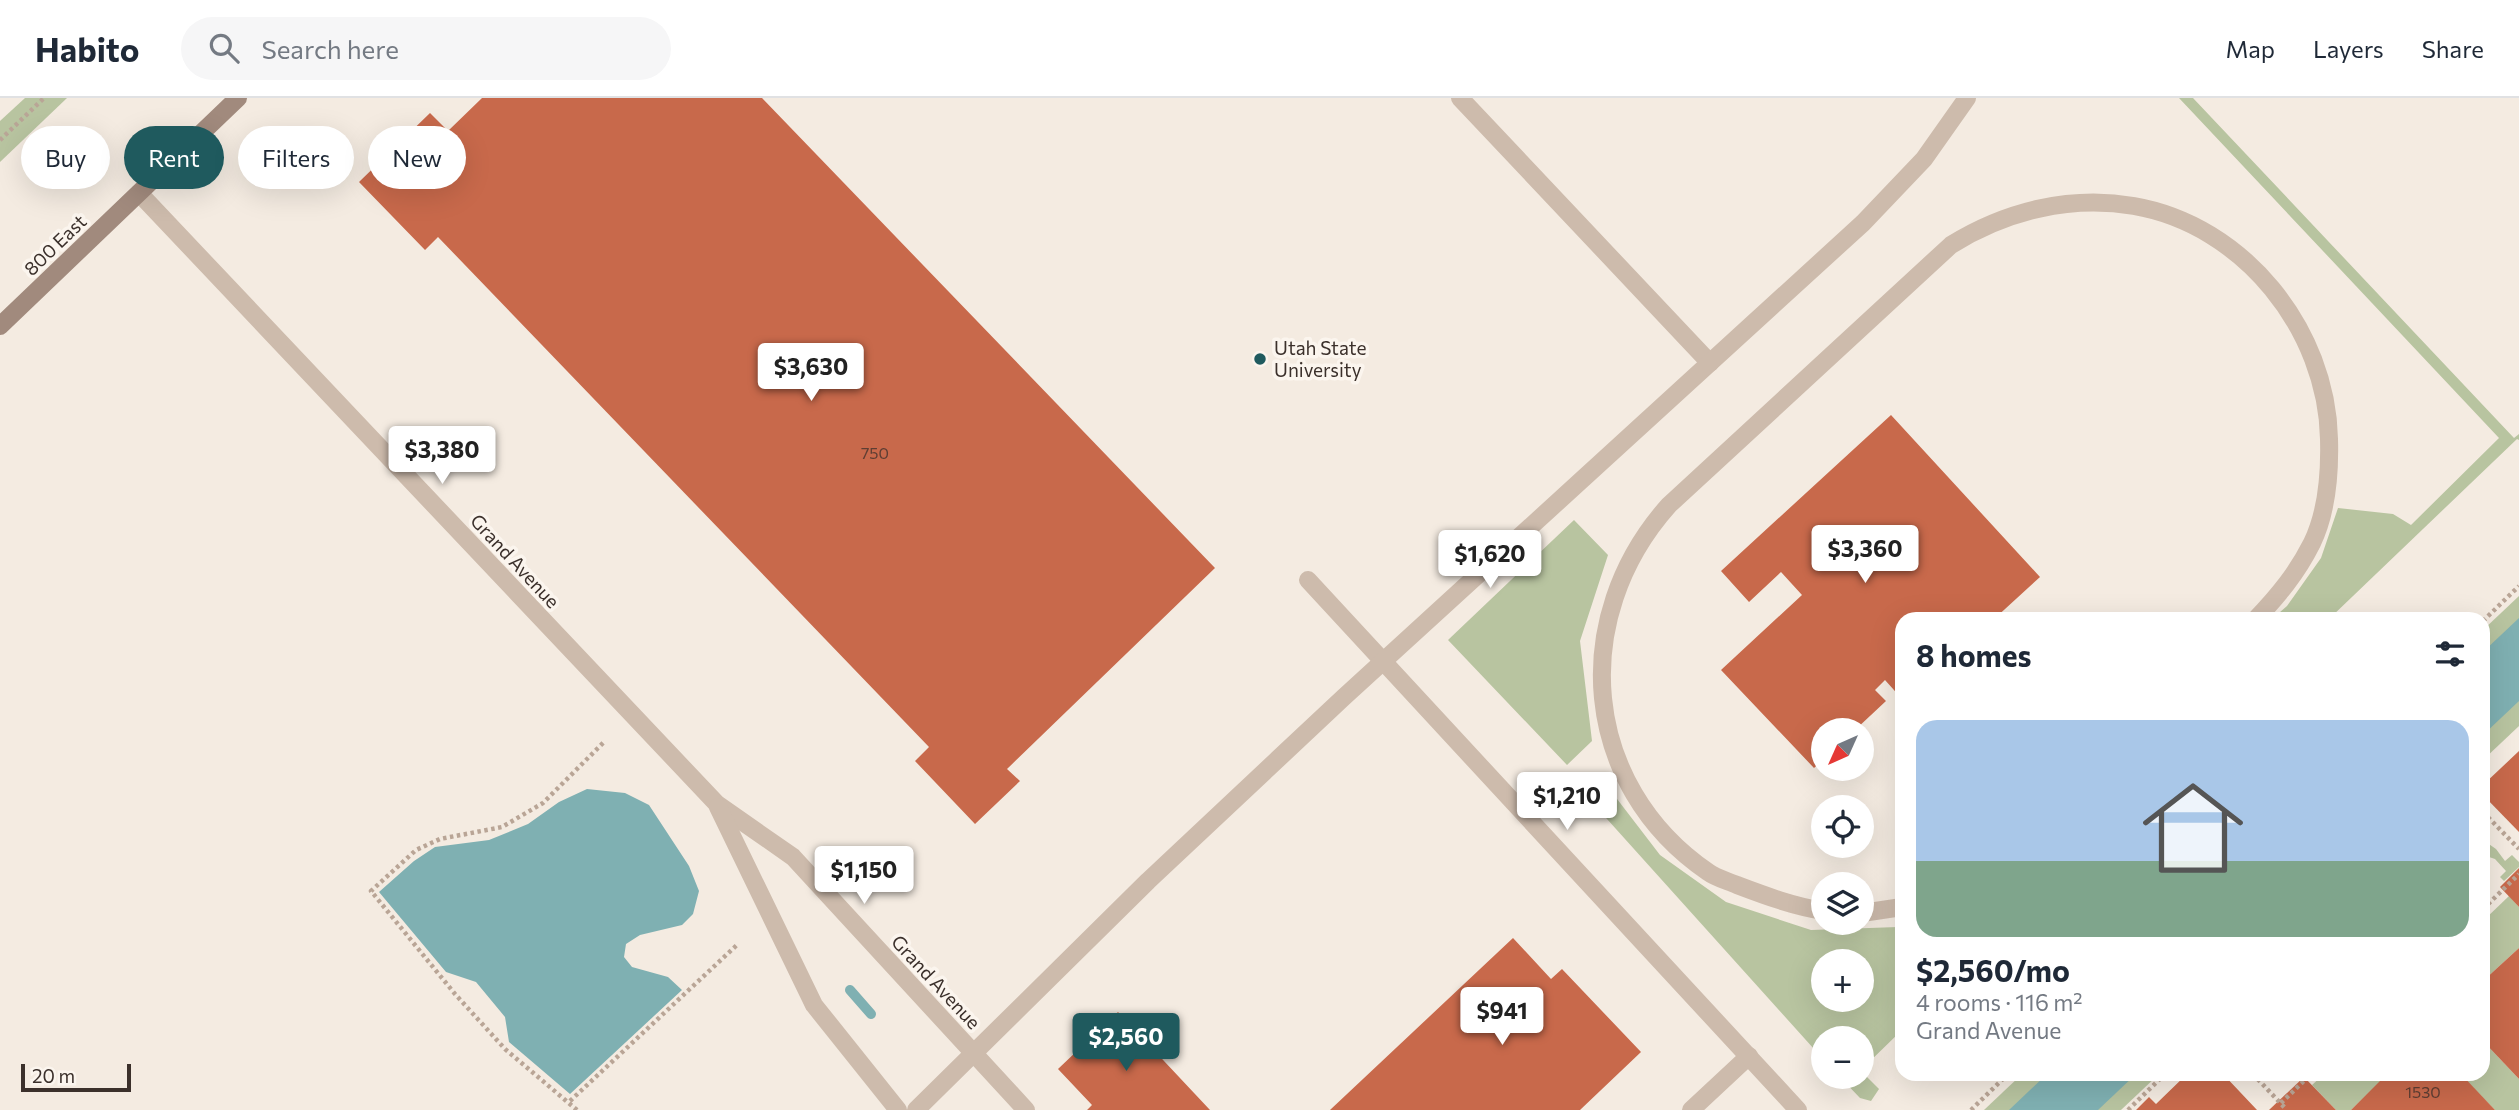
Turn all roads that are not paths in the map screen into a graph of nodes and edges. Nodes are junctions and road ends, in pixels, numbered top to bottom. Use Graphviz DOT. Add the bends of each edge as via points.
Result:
graph roads {
  1 [pos="238,98"];
  2 [pos="1460,98"];
  3 [pos="1967,98"];
  4 [pos="139,193"];
  5 [pos="0,326"];
  6 [pos="1710,363"];
  7 [pos="1308,580"];
  8 [pos="2262,612"];
  9 [pos="1383,661"];
  10 [pos="717,804"];
  11 [pos="1895,908"];
  12 [pos="1811,909"];
  13 [pos="1874,911"];
  14 [pos="974,1053"];
  15 [pos="1749,1056"];
  16 [pos="898,1110"];
  17 [pos="916,1110"];
  18 [pos="1026,1110"];
  19 [pos="1691,1110"];
  20 [pos="1798,1110"];
  1 -- 4 [label="main road, 800 East"];
  2 -- 6 [label="street"];
  3 -- 6 [label="street" via="1924,159 1863,223"];
  4 -- 5 [label="main road, 800 East"];
  4 -- 10 [label="street, Grand Avenue"];
  6 -- 9 [label="street"];
  7 -- 9 [label="street"];
  8 -- 12 [label="street" via="2288,582 2313,541 2329,473 2328,409 2320,376 2288,309 2264,278 2232,249 2199,229 2135,206 2101,202 2031,209 1974,230 1951,245 1669,505 1637,547 1610,607 1601,671 1616,760 1632,790 1663,834 1710,874"];
  9 -- 14 [label="street" via="1148,881"];
  9 -- 15 [label="street"];
  10 -- 14 [label="street, Grand Avenue" via="793,857"];
  10 -- 16 [label="street, Grand Avenue" via="814,1005"];
  11 -- 13 [label="street"];
  14 -- 17 [label="street"];
  14 -- 18 [label="street, Grand Avenue"];
  15 -- 19 [label="street"];
  15 -- 20 [label="street"];
}
